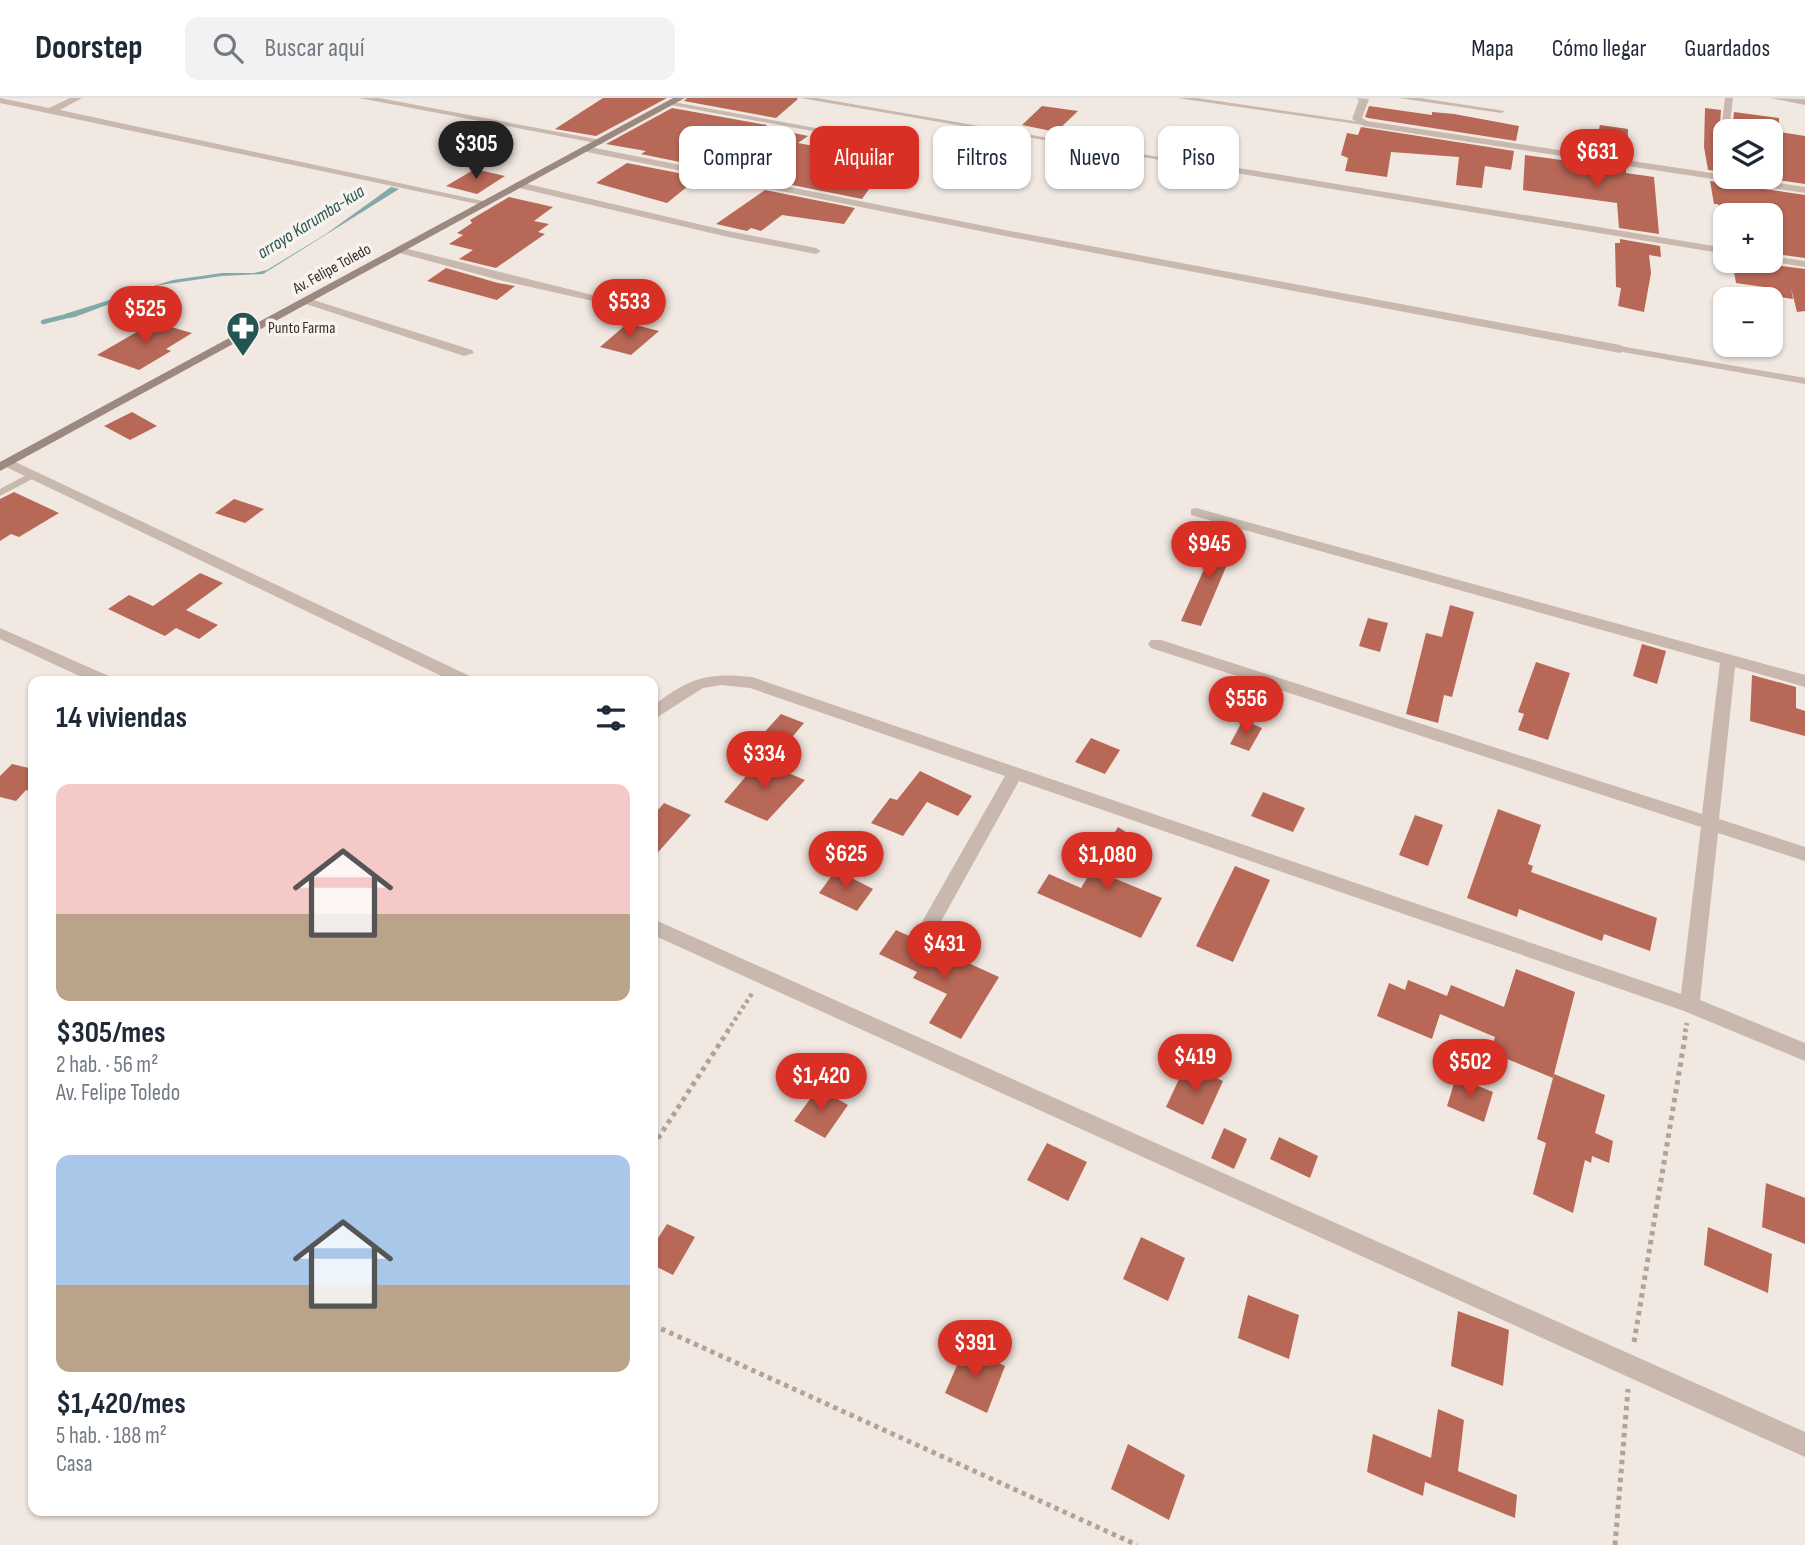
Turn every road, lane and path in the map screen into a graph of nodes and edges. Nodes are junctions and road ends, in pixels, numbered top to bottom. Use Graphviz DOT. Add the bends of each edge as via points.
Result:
graph roads {
  1 [pos="77,98"];
  2 [pos="364,98"];
  3 [pos="804,98"];
  4 [pos="1181,98"];
  5 [pos="1361,98"];
  6 [pos="1403,98"];
  7 [pos="1729,98"];
  8 [pos="1775,98"];
  9 [pos="0,100"];
  10 [pos="676,100"];
  11 [pos="1805,102"];
  12 [pos="52,110"];
  13 [pos="1501,111"];
  14 [pos="1726,119"];
  15 [pos="1364,123"];
  16 [pos="810,127"];
  17 [pos="601,141"];
  18 [pos="585,149"];
  19 [pos="1158,158"];
  20 [pos="1239,171"];
  21 [pos="519,185"];
  22 [pos="1805,190"];
  23 [pos="487,203"];
  24 [pos="1713,249"];
  25 [pos="400,250"];
  26 [pos="816,251"];
  27 [pos="1783,260"];
  28 [pos="1805,264"];
  29 [pos="307,301"];
  30 [pos="647,310"];
  31 [pos="1620,349"];
  32 [pos="468,353"];
  33 [pos="1805,381"];
  34 [pos="4,465"];
  35 [pos="32,475"];
  36 [pos="0,493"];
  37 [pos="1196,512"];
  38 [pos="0,634"];
  39 [pos="1156,644"];
  40 [pos="1728,659"];
  41 [pos="94,676"];
  42 [pos="455,676"];
  43 [pos="1805,681"];
  44 [pos="658,710"];
  45 [pos="1015,773"];
  46 [pos="1709,823"];
  47 [pos="1805,854"];
  48 [pos="658,929"];
  49 [pos="927,929"];
  50 [pos="763,977"];
  51 [pos="1690,1005"];
  52 [pos="1805,1052"];
  53 [pos="658,1138"];
  54 [pos="658,1327"];
  55 [pos="1630,1366"];
  56 [pos="1805,1445"];
  57 [pos="1137,1545"];
  58 [pos="1615,1545"];
  1 -- 12 [label="street"];
  2 -- 17 [label="street"];
  3 -- 19 [label="lane"];
  4 -- 15 [label="lane"];
  5 -- 15 [label="street" via="1357,119"];
  6 -- 13 [label="lane"];
  7 -- 14 [label="lane"];
  8 -- 11 [label="street"];
  9 -- 12 [label="street"];
  10 -- 16 [label="lane"];
  10 -- 17 [label="main road, Av. Felipe Toledo"];
  12 -- 23 [label="street"];
  15 -- 22 [label="street"];
  17 -- 18 [label="main road, Av. Felipe Toledo"];
  18 -- 21 [label="main road, Av. Felipe Toledo"];
  18 -- 31 [label="street"];
  20 -- 24 [label="street"];
  21 -- 23 [label="main road, Av. Felipe Toledo"];
  21 -- 26 [label="street"];
  23 -- 25 [label="main road, Av. Felipe Toledo"];
  25 -- 29 [label="main road, Av. Felipe Toledo"];
  25 -- 30 [label="street"];
  27 -- 28 [label="street"];
  29 -- 32 [label="street"];
  29 -- 34 [label="main road, Av. Felipe Toledo"];
  31 -- 33 [label="lane"];
  34 -- 35 [label="street"];
  35 -- 36 [label="lane"];
  35 -- 42 [label="street"];
  37 -- 40 [label="street"];
  38 -- 41 [label="street"];
  39 -- 46 [label="street"];
  40 -- 43 [label="street"];
  40 -- 46 [label="street"];
  44 -- 45 [label="street" via="686,688 718,678 752,683"];
  45 -- 49 [label="street"];
  45 -- 51 [label="street"];
  46 -- 47 [label="street"];
  46 -- 51 [label="street"];
  48 -- 50 [label="street"];
  50 -- 53 [label="path"];
  50 -- 55 [label="street"];
  51 -- 52 [label="street"];
  51 -- 55 [label="path"];
  54 -- 57 [label="path"];
  55 -- 56 [label="street"];
  55 -- 58 [label="path"];
}
